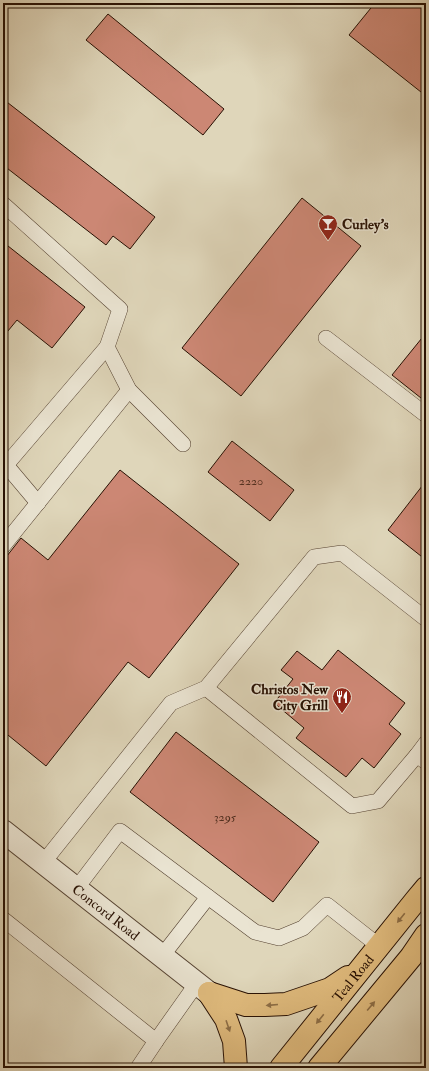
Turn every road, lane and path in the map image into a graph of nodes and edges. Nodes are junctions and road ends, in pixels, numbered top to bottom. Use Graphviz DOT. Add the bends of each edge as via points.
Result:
graph roads {
  1 [pos="3,204"];
  2 [pos="326,338"];
  3 [pos="107,348"];
  4 [pos="129,390"];
  5 [pos="426,415"];
  6 [pos="183,444"];
  7 [pos="5,466"];
  8 [pos="38,502"];
  9 [pos="3,546"];
  10 [pos="426,619"];
  11 [pos="206,688"];
  12 [pos="423,753"];
  13 [pos="4,833"];
  14 [pos="43,862"];
  15 [pos="426,888"];
  16 [pos="76,889"];
  17 [pos="208,897"];
  18 [pos="3,920"];
  19 [pos="426,935"];
  20 [pos="379,946"];
  21 [pos="162,956"];
  22 [pos="359,970"];
  23 [pos="203,988"];
  24 [pos="156,1040"];
  25 [pos="322,1067"];
  26 [pos="138,1068"];
  27 [pos="236,1068"];
  28 [pos="281,1068"];
  1 -- 3 [label="lane" via="120,309"];
  2 -- 5 [label="lane"];
  3 -- 4 [label="lane"];
  3 -- 7 [label="lane"];
  4 -- 6 [label="lane"];
  4 -- 8 [label="lane"];
  7 -- 8 [label="lane"];
  8 -- 9 [label="lane"];
  10 -- 11 [label="lane" via="342,553 314,557"];
  11 -- 12 [label="lane" via="352,806 378,801"];
  11 -- 14 [label="lane" via="171,703"];
  13 -- 14 [label="street, Concord Road"];
  14 -- 16 [label="street, Concord Road"];
  15 -- 20 [label="main road, Teal Road, one-way"];
  16 -- 17 [label="lane" via="120,831"];
  16 -- 21 [label="street, Concord Road"];
  17 -- 20 [label="lane" via="255,932 279,938 303,928 327,905"];
  17 -- 21 [label="lane"];
  18 -- 24 [label="lane"];
  25 -- 19 [label="main road, one-way" via="412,957"];
  20 -- 22 [label="main road, Teal Road"];
  21 -- 23 [label="street, Concord Road"];
  22 -- 23 [label="main road, one-way" via="330,989 286,1004 246,1005"];
  22 -- 28 [label="main road, Teal Road, one-way"];
  23 -- 24 [label="lane"];
  23 -- 27 [label="main road, one-way" via="226,1019 234,1041"];
  24 -- 26 [label="lane"];
}
